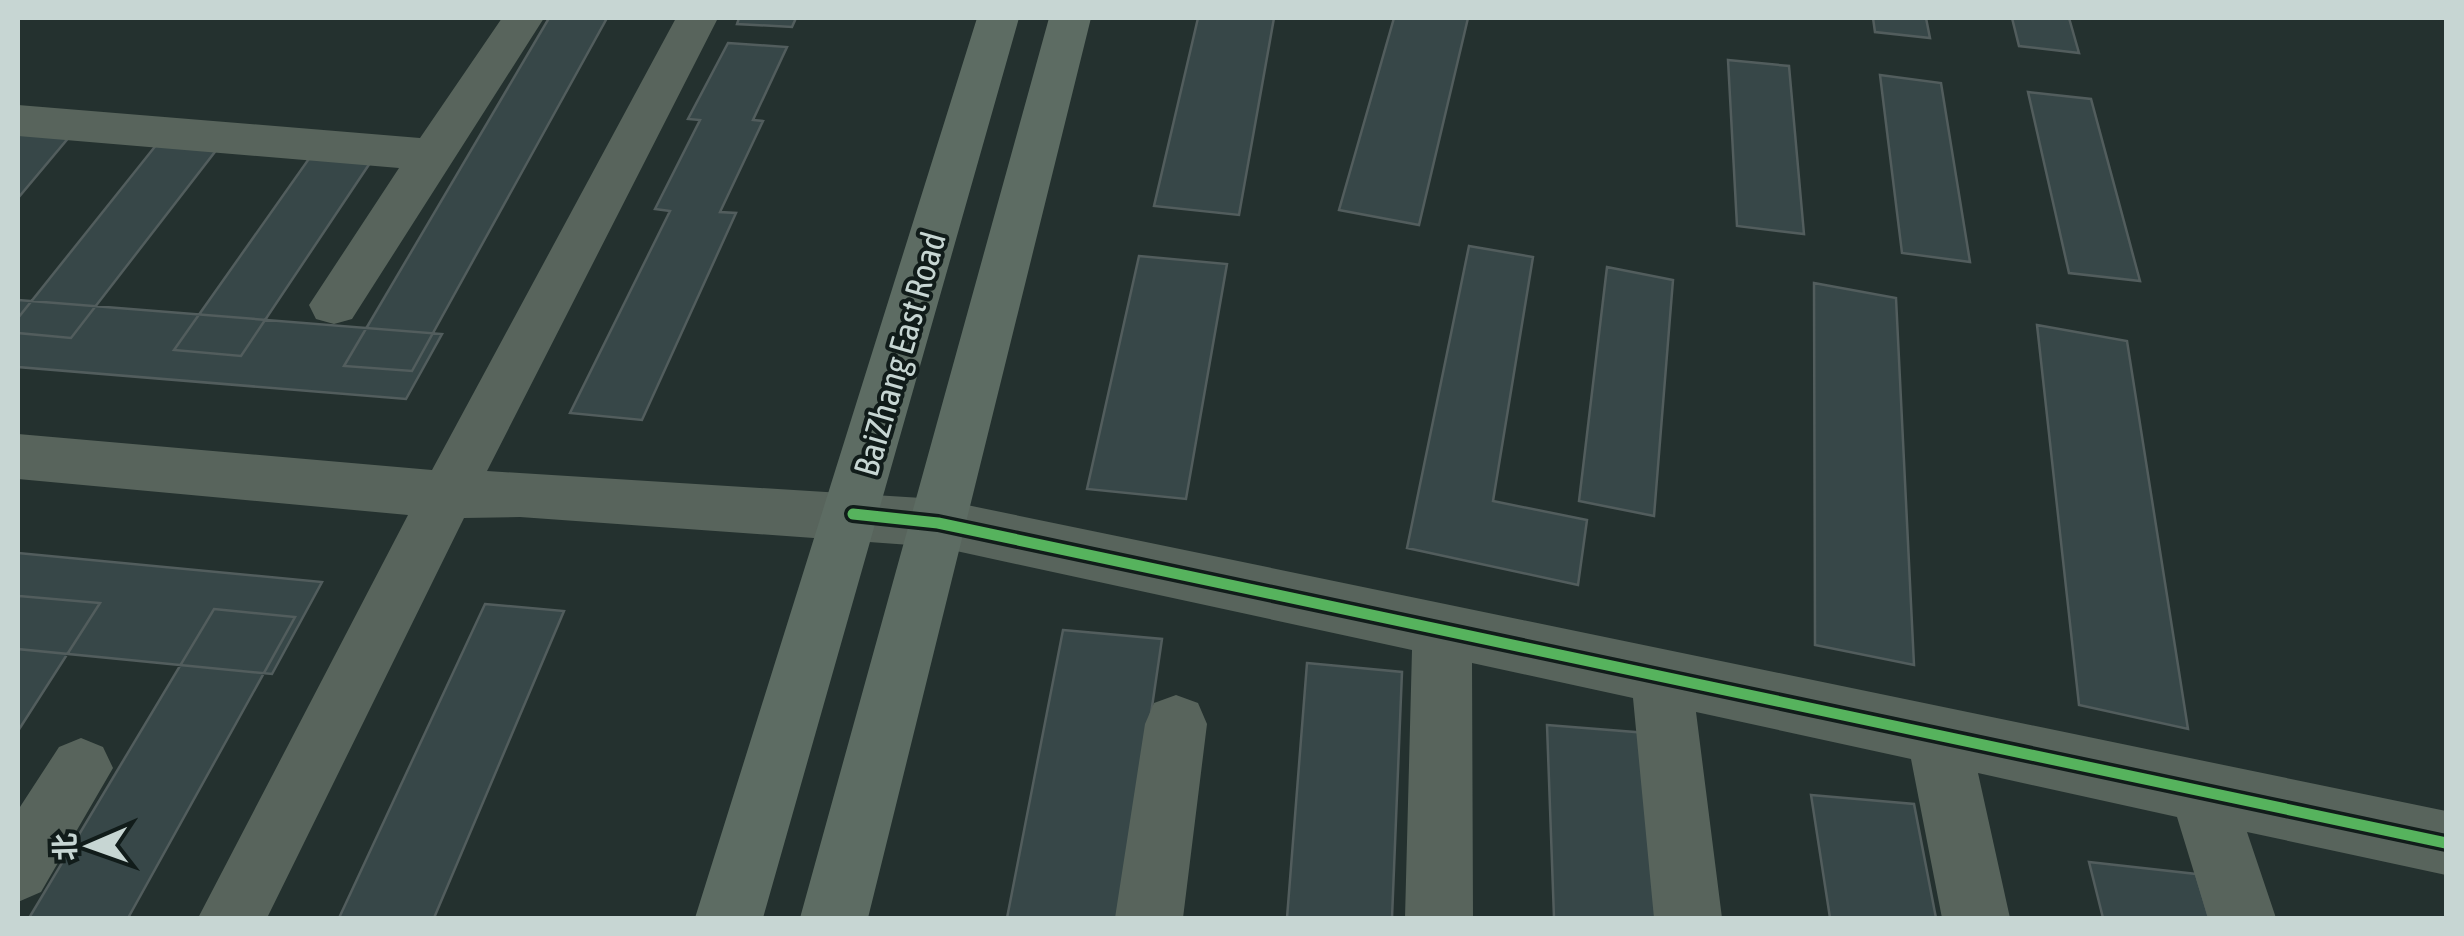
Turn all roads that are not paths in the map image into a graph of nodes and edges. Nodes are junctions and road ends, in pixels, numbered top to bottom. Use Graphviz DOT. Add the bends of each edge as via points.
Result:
graph roads {
  1 [pos="523,18"];
  2 [pos="698,18"];
  3 [pos="998,18"];
  4 [pos="1070,18"];
  5 [pos="18,122"];
  6 [pos="432,155"];
  7 [pos="334,305"];
  8 [pos="18,456"];
  9 [pos="447,495"];
  10 [pos="853,514"];
  11 [pos="938,522"];
  12 [pos="1442,630"];
  13 [pos="1661,676"];
  14 [pos="1176,724"];
  15 [pos="1938,736"];
  16 [pos="81,768"];
  17 [pos="2201,791"];
  18 [pos="2446,844"];
  19 [pos="18,869"];
  20 [pos="232,918"];
  21 [pos="730,918"];
  22 [pos="834,918"];
  23 [pos="1149,918"];
  24 [pos="1440,918"];
  25 [pos="1688,918"];
  26 [pos="1976,918"];
  27 [pos="2242,918"];
  1 -- 6 [label="street"];
  2 -- 9 [label="street"];
  3 -- 10 [label="main road, BaiZhang East Road"];
  4 -- 11 [label="main road"];
  5 -- 6 [label="street"];
  6 -- 7 [label="street"];
  8 -- 9 [label="street"];
  9 -- 10 [label="street"];
  9 -- 20 [label="street"];
  10 -- 11 [label="street"];
  10 -- 21 [label="main road, BaiZhang East Road"];
  11 -- 12 [label="street"];
  11 -- 22 [label="main road"];
  12 -- 13 [label="street"];
  12 -- 24 [label="street"];
  13 -- 15 [label="street"];
  13 -- 25 [label="street"];
  14 -- 23 [label="street"];
  15 -- 17 [label="street"];
  15 -- 26 [label="street"];
  16 -- 19 [label="street"];
  17 -- 18 [label="street"];
  17 -- 27 [label="street"];
}
